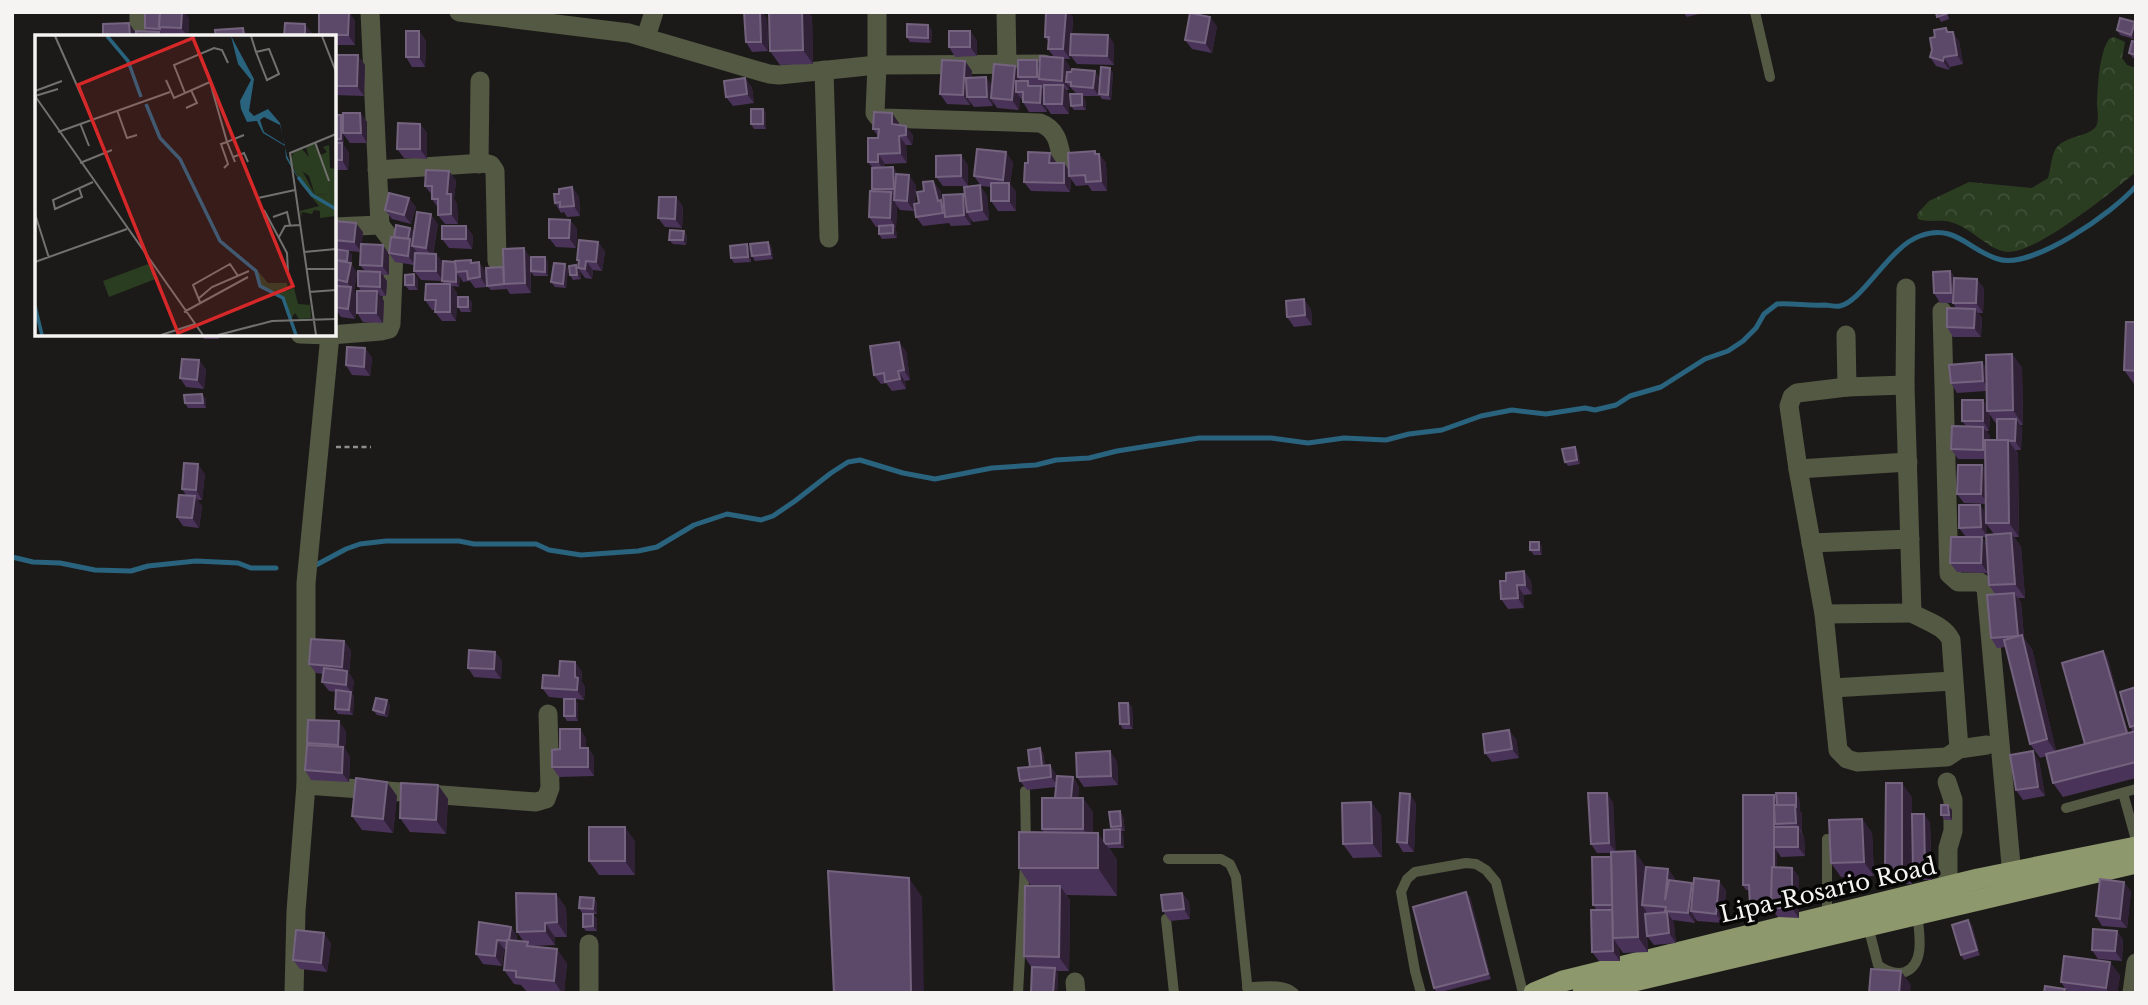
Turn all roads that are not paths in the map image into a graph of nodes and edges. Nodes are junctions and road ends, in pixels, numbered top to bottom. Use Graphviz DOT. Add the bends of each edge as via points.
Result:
graph roads {
  1 [pos="139,12"];
  2 [pos="370,12"];
  3 [pos="458,12"];
  4 [pos="654,12"];
  5 [pos="877,12"];
  6 [pos="1006,12"];
  7 [pos="1755,12"];
  8 [pos="139,35"];
  9 [pos="646,37"];
  10 [pos="1007,64"];
  11 [pos="1045,64"];
  12 [pos="877,65"];
  13 [pos="824,70"];
  14 [pos="1770,77"];
  15 [pos="480,81"];
  16 [pos="479,164"];
  17 [pos="1063,165"];
  18 [pos="377,170"];
  19 [pos="380,225"];
  20 [pos="336,227"];
  21 [pos="829,238"];
  22 [pos="497,261"];
  23 [pos="1906,288"];
  24 [pos="1942,311"];
  25 [pos="336,335"];
  26 [pos="1846,335"];
  27 [pos="330,336"];
  28 [pos="1905,385"];
  29 [pos="1847,387"];
  30 [pos="1908,462"];
  31 [pos="1798,469"];
  32 [pos="1910,538"];
  33 [pos="1811,543"];
  34 [pos="1912,613"];
  35 [pos="1824,614"];
  36 [pos="1954,681"];
  37 [pos="1832,688"];
  38 [pos="548,714"];
  39 [pos="1987,745"];
  40 [pos="1953,753"];
  41 [pos="306,785"];
  42 [pos="2136,789"];
  43 [pos="1025,791"];
  44 [pos="2123,793"];
  45 [pos="2066,808"];
  46 [pos="1828,839"];
  47 [pos="2136,840"];
  48 [pos="2136,846"];
  49 [pos="1168,859"];
  50 [pos="2136,863"];
  51 [pos="2012,882"];
  52 [pos="1950,897"];
  53 [pos="1917,913"];
  54 [pos="1827,916"];
  55 [pos="1166,919"];
  56 [pos="1868,925"];
  57 [pos="589,944"];
  58 [pos="2136,963"];
  59 [pos="1247,990"];
  60 [pos="294,993"];
  61 [pos="589,993"];
  62 [pos="1018,993"];
  63 [pos="1174,993"];
  64 [pos="1294,993"];
  65 [pos="1421,993"];
  66 [pos="1522,993"];
  67 [pos="1534,993"];
  68 [pos="1583,993"];
  69 [pos="2132,993"];
  1 -- 8 [label="street"];
  2 -- 18 [label="street"];
  3 -- 9 [label="street"];
  4 -- 9 [label="street"];
  5 -- 12 [label="street"];
  6 -- 10 [label="street"];
  7 -- 14 [label="lane"];
  9 -- 13 [label="street" via="769,74"];
  10 -- 11 [label="street"];
  10 -- 12 [label="street"];
  12 -- 13 [label="street"];
  12 -- 17 [label="street" via="878,117 1040,123 1055,134"];
  13 -- 21 [label="street"];
  15 -- 16 [label="street"];
  16 -- 18 [label="street"];
  16 -- 22 [label="street" via="491,165 495,171"];
  18 -- 19 [label="street"];
  19 -- 20 [label="street"];
  19 -- 25 [label="street" via="394,252 391,324 381,331"];
  23 -- 28 [label="street"];
  24 -- 51 [label="street" via="1949,574 1958,582 1980,582 1986,588"];
  26 -- 29 [label="street"];
  27 -- 41 [label="street" via="306,583"];
  28 -- 29 [label="street"];
  28 -- 30 [label="street"];
  29 -- 31 [label="street" via="1792,397 1789,407"];
  30 -- 31 [label="street"];
  30 -- 32 [label="street"];
  31 -- 33 [label="street"];
  32 -- 33 [label="street"];
  32 -- 34 [label="street"];
  33 -- 35 [label="street"];
  34 -- 35 [label="street"];
  34 -- 36 [label="street" via="1948,633"];
  35 -- 37 [label="street"];
  36 -- 37 [label="street"];
  36 -- 40 [label="street"];
  37 -- 40 [label="street" via="1838,750 1847,759 1857,762"];
  38 -- 41 [label="street" via="550,788 546,799 536,802"];
  39 -- 40 [label="street"];
  40 -- 52 [label="street" via="1943,800"];
  41 -- 60 [label="street"];
  42 -- 44 [label="lane"];
  43 -- 62 [label="lane"];
  44 -- 45 [label="lane"];
  44 -- 47 [label="lane"];
  46 -- 54 [label="lane"];
  48 -- 51 [label="main road, Lipa-Rosario Road"];
  49 -- 59 [label="lane" via="1221,859 1230,864 1236,877"];
  50 -- 51 [label="main road, Lipa-Rosario Road"];
  51 -- 52 [label="main road, Lipa-Rosario Road"];
  52 -- 53 [label="main road, Lipa-Rosario Road"];
  52 -- 54 [label="main road, Lipa-Rosario Road"];
  53 -- 56 [label="main road, Lipa-Rosario Road"];
  53 -- 56 [label="lane" via="1918,958 1903,972 1886,971 1878,965"];
  54 -- 67 [label="main road, Lipa-Rosario Road" via="1563,981"];
  55 -- 63 [label="lane"];
  56 -- 68 [label="main road, Lipa-Rosario Road"];
  57 -- 61 [label="street"];
  58 -- 69 [label="street"];
  59 -- 64 [label="lane" via="1283,987"];
  65 -- 66 [label="lane" via="1401,892 1415,872 1466,863 1486,870 1496,882"];
}
